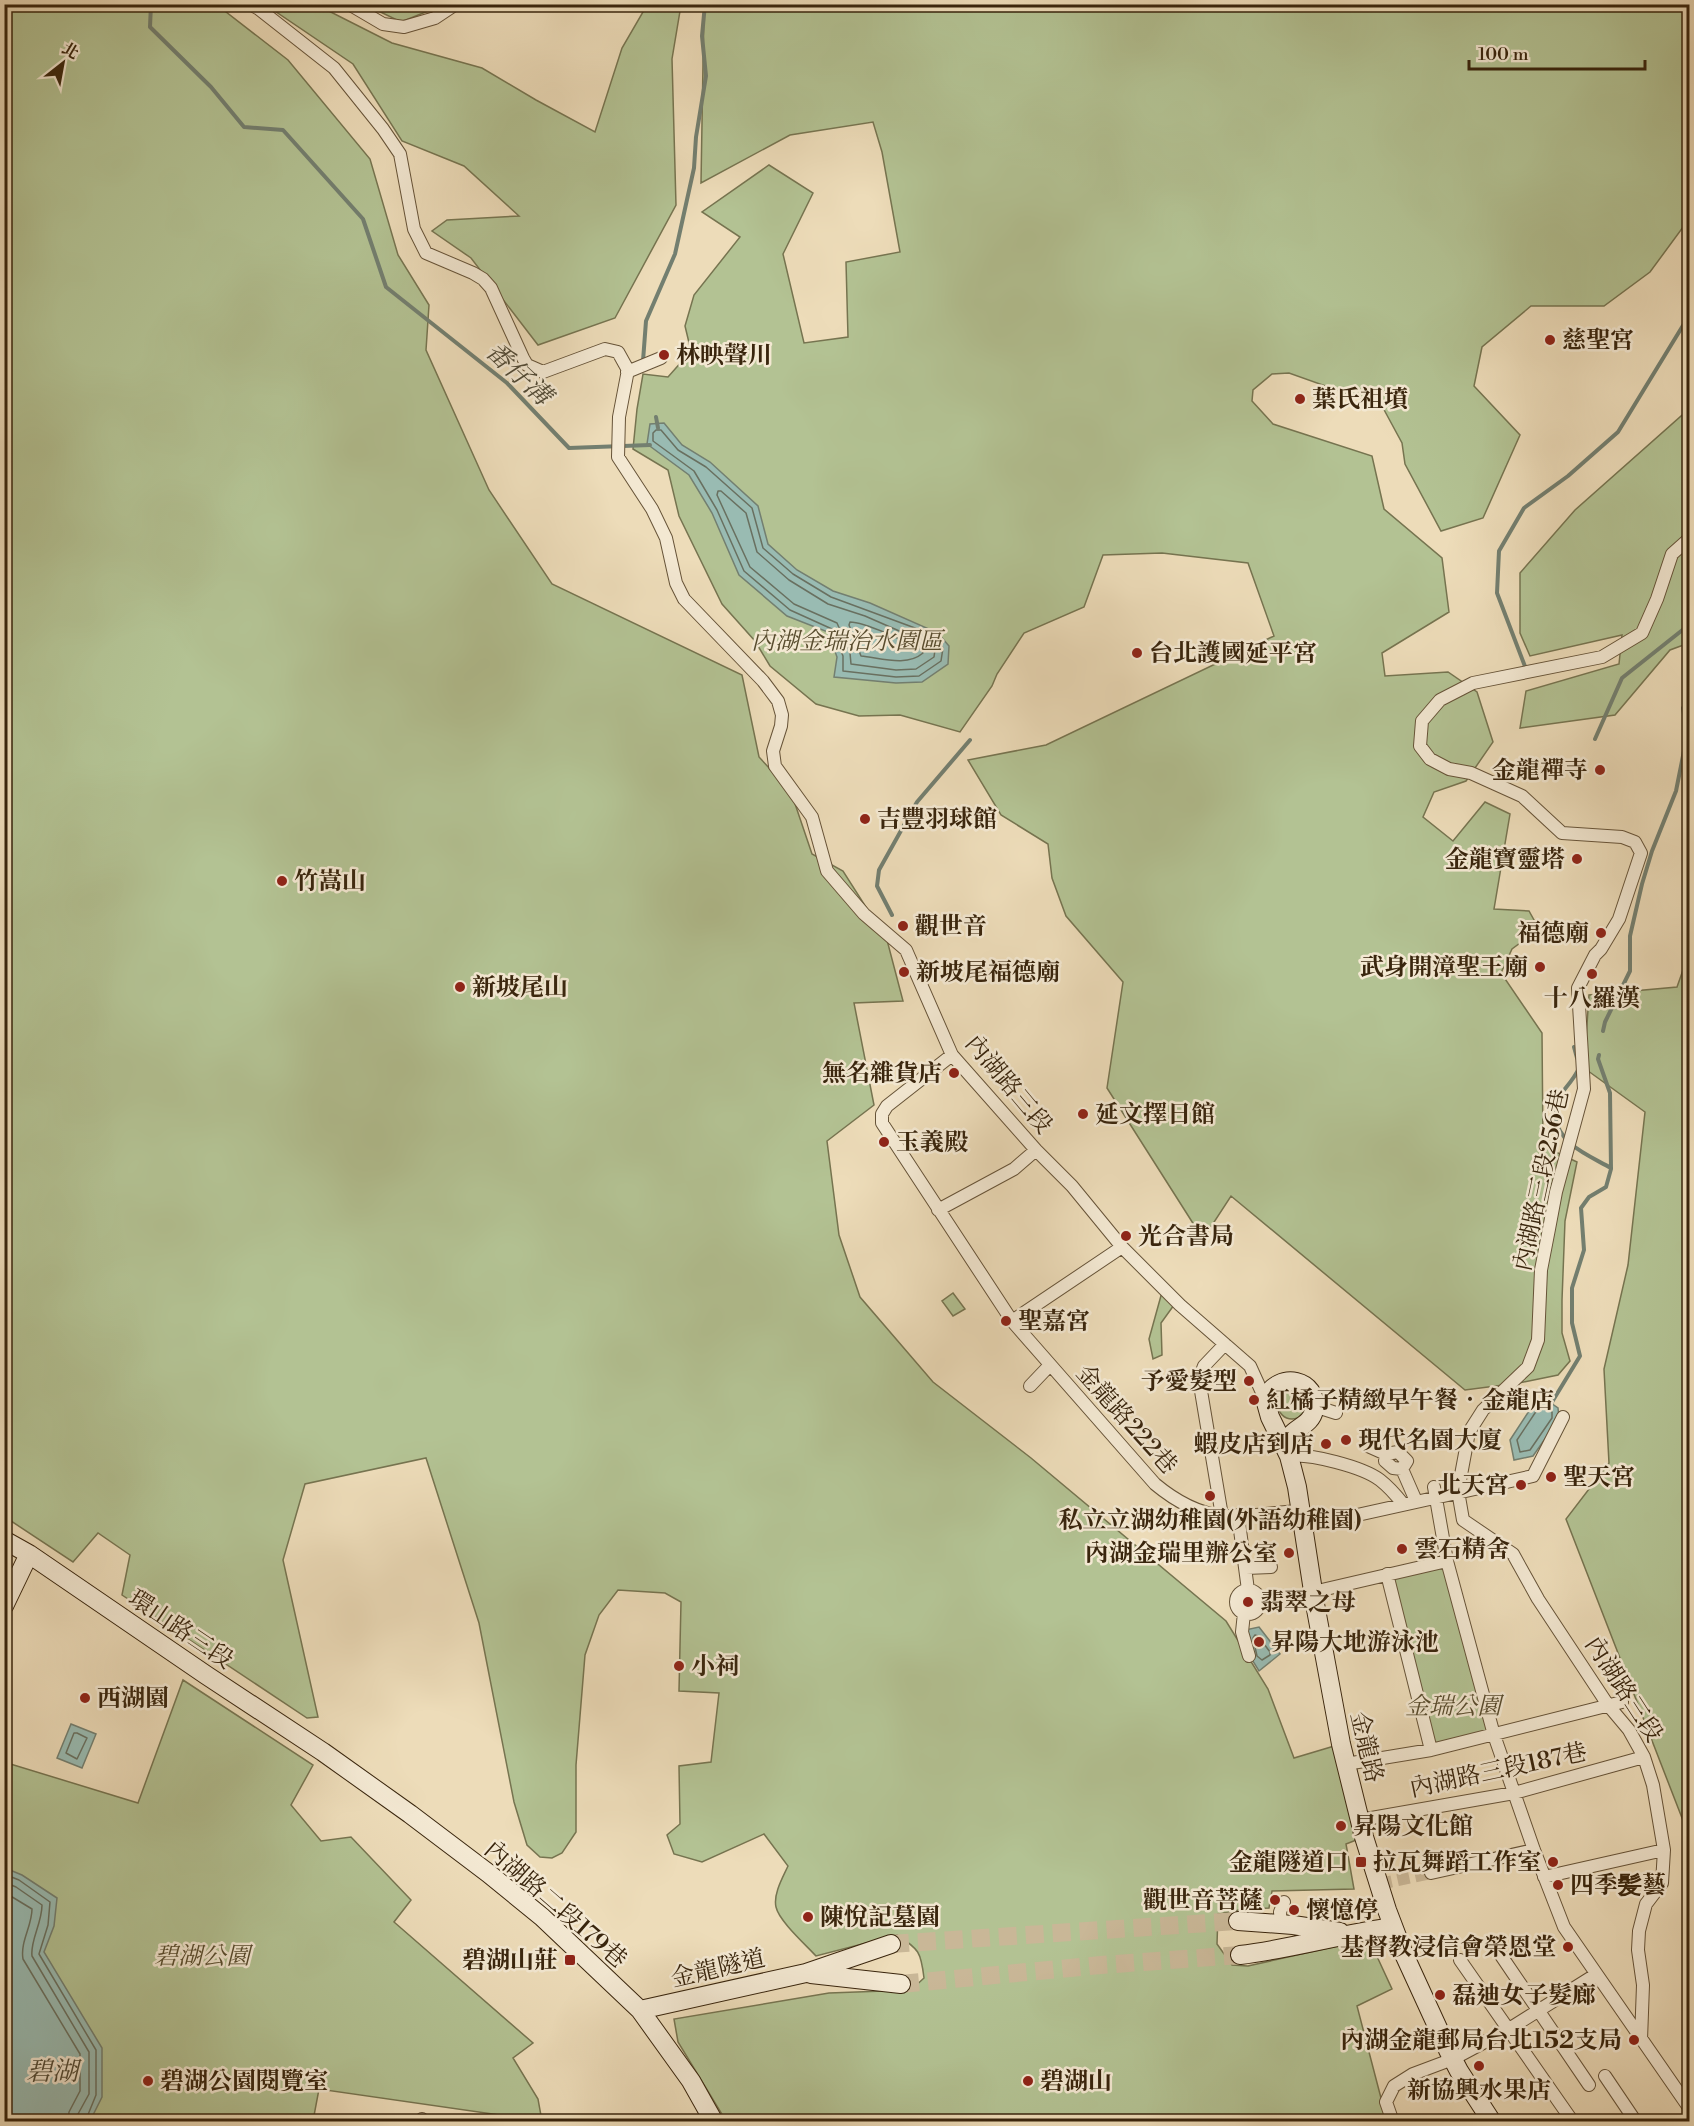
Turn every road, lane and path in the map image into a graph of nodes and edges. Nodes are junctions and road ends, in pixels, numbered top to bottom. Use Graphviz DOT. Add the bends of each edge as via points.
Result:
graph roads {
  1 [pos="250,4"];
  2 [pos="349,4"];
  3 [pos="456,4"];
  4 [pos="661,358"];
  5 [pos="627,372"];
  6 [pos="1689,538"];
  7 [pos="952,1054"];
  8 [pos="1036,1150"];
  9 [pos="938,1210"];
  10 [pos="1122,1247"];
  11 [pos="1012,1321"];
  12 [pos="1225,1344"];
  13 [pos="1050,1365"];
  14 [pos="1030,1386"];
  15 [pos="1265,1399"];
  16 [pos="1314,1406"];
  17 [pos="1336,1413"];
  18 [pos="1563,1417"];
  19 [pos="1368,1446"];
  20 [pos="1288,1456"];
  21 [pos="1458,1491"];
  22 [pos="1435,1492"];
  23 [pos="1416,1501"];
  24 [pos="1403,1504"];
  25 [pos="1238,1515"];
  26 [pos="1222,1516"];
  27 [pos="1302,1519"];
  28 [pos="1463,1520"];
  29 [pos="1441,1523"];
  30 [pos="4,1540"];
  31 [pos="29,1554"];
  32 [pos="1447,1561"];
  33 [pos="1271,1567"];
  34 [pos="1246,1568"];
  35 [pos="1387,1574"];
  36 [pos="1313,1592"];
  37 [pos="4,1606"];
  38 [pos="1249,1656"];
  39 [pos="1622,1702"];
  40 [pos="1608,1705"];
  41 [pos="1494,1735"];
  42 [pos="1431,1750"];
  43 [pos="331,1757"];
  44 [pos="1644,1757"];
  45 [pos="1346,1764"];
  46 [pos="1514,1794"];
  47 [pos="1360,1820"];
  48 [pos="1534,1850"];
  49 [pos="1664,1850"];
  50 [pos="1431,1872"];
  51 [pos="1544,1877"];
  52 [pos="1284,1902"];
  53 [pos="1278,1923"];
  54 [pos="1393,1928"];
  55 [pos="1348,1933"];
  56 [pos="1277,1950"];
  57 [pos="1498,1952"];
  58 [pos="1460,1960"];
  59 [pos="806,1973"];
  60 [pos="1595,1975"];
  61 [pos="882,1983"];
  62 [pos="901,1984"];
  63 [pos="640,2010"];
  64 [pos="1539,2011"];
  65 [pos="1509,2029"];
  66 [pos="1641,2040"];
  67 [pos="1453,2059"];
  68 [pos="1605,2076"];
  69 [pos="1589,2085"];
  70 [pos="1689,2109"];
  71 [pos="714,2121"];
  72 [pos="1393,2121"];
  73 [pos="1492,2121"];
  74 [pos="1573,2121"];
  75 [pos="1636,2121"];
  1 -- 5 [label="street" via="334,68 383,129 400,154 414,229 426,253 483,279 491,288 527,365 551,371 605,349 618,352"];
  2 -- 3 [label="street" via="383,24 404,27 435,18"];
  4 -- 5 [label="street"];
  5 -- 7 [label="street, 內湖路三段" via="619,417 618,457 666,538 676,583 684,599 778,701 782,715 773,750 775,766 812,817 827,870 864,914 906,950"];
  6 -- 21 [label="street, 內湖路三段256巷" via="1672,554 1642,633 1602,657 1473,683 1440,700 1422,721 1420,746 1430,759 1522,796 1562,833 1622,837 1635,843 1641,853 1619,918 1578,987 1584,1089 1548,1229 1541,1270 1538,1340 1528,1367 1484,1410 1469,1432"];
  7 -- 8 [label="street, 內湖路三段"];
  7 -- 9 [label="street, 金龍路222巷" via="882,1114 882,1123"];
  8 -- 9 [label="street" via="1014,1169"];
  8 -- 10 [label="street, 內湖路三段" via="1072,1186"];
  9 -- 11 [label="street, 金龍路222巷"];
  10 -- 11 [label="street"];
  10 -- 12 [label="street, 內湖路三段"];
  11 -- 13 [label="street, 金龍路222巷"];
  12 -- 15 [label="street, 內湖路三段" via="1250,1366"];
  12 -- 26 [label="street" via="1204,1366 1199,1379"];
  13 -- 14 [label="street"];
  13 -- 26 [label="street, 金龍路222巷" via="1155,1485 1197,1509"];
  15 -- 16 [label="street" via="1275,1385 1291,1381 1306,1388"];
  15 -- 20 [label="street, 金龍路"];
  16 -- 17 [label="street"];
  16 -- 20 [label="street" via="1311,1419 1288,1440"];
  18 -- 21 [label="street, 金龍路222巷" via="1533,1476"];
  19 -- 23 [label="street" via="1386,1454 1398,1452 1404,1457 1407,1461 1402,1469"];
  20 -- 24 [label="street" via="1307,1455 1365,1472 1378,1478"];
  20 -- 27 [label="street, 金龍路"];
  21 -- 22 [label="street, 金龍路222巷"];
  21 -- 28 [label="street"];
  22 -- 23 [label="street, 金龍路222巷"];
  22 -- 29 [label="street"];
  23 -- 24 [label="street, 金龍路222巷"];
  24 -- 27 [label="street, 金龍路222巷"];
  25 -- 26 [label="street, 金龍路222巷"];
  25 -- 27 [label="street, 金龍路222巷"];
  25 -- 34 [label="street"];
  27 -- 36 [label="street, 金龍路"];
  28 -- 29 [label="street"];
  28 -- 40 [label="street, 內湖路三段" via="1513,1554"];
  29 -- 32 [label="street"];
  30 -- 31 [label="street, 環山路三段"];
  31 -- 37 [label="street"];
  31 -- 43 [label="street, 環山路三段"];
  32 -- 35 [label="street"];
  32 -- 41 [label="street"];
  33 -- 34 [label="street"];
  34 -- 38 [label="street" via="1248,1590 1257,1595 1259,1605 1252,1613 1244,1613 1242,1632"];
  35 -- 36 [label="street"];
  35 -- 42 [label="street"];
  36 -- 45 [label="street, 金龍路"];
  39 -- 40 [label="street"];
  40 -- 41 [label="street"];
  40 -- 44 [label="street, 內湖路三段" via="1629,1730"];
  41 -- 42 [label="street"];
  41 -- 46 [label="street"];
  42 -- 45 [label="street"];
  43 -- 63 [label="street, 內湖路二段179巷" via="542,1917"];
  44 -- 46 [label="street, 內湖路三段187巷"];
  44 -- 49 [label="street, 內湖路三段"];
  45 -- 47 [label="street, 金龍路"];
  46 -- 47 [label="street, 內湖路三段187巷"];
  46 -- 48 [label="street"];
  47 -- 54 [label="street, 金龍路"];
  48 -- 50 [label="street"];
  48 -- 51 [label="street"];
  49 -- 51 [label="street"];
  49 -- 66 [label="street, 內湖路三段" via="1662,1882 1646,1904 1639,1931 1643,1985"];
  51 -- 60 [label="street" via="1564,1927"];
  52 -- 53 [label="street"];
  53 -- 55 [label="street"];
  53 -- 56 [label="street" via="1268,1933 1268,1941"];
  53 -- 56 [label="street" via="1242,1921 1253,1935 1254,1944 1245,1954"];
  54 -- 55 [label="street"];
  54 -- 67 [label="street, 金龍路"];
  55 -- 56 [label="street"];
  57 -- 64 [label="street"];
  58 -- 65 [label="street"];
  59 -- 61 [label="street, 金龍隧道"];
  59 -- 61 [label="street, 金龍隧道" via="883,1947 873,1972"];
  59 -- 63 [label="street, 金龍隧道"];
  60 -- 64 [label="street"];
  60 -- 66 [label="street"];
  61 -- 62 [label="street, 金龍隧道"];
  63 -- 71 [label="street, 內湖路二段179巷" via="691,2081"];
  64 -- 65 [label="street"];
  64 -- 69 [label="street"];
  65 -- 67 [label="street"];
  65 -- 74 [label="street"];
  66 -- 70 [label="street"];
  67 -- 72 [label="street" via="1413,2074 1394,2086 1386,2102"];
  67 -- 73 [label="street, 金龍路"];
  68 -- 75 [label="street"];
}
